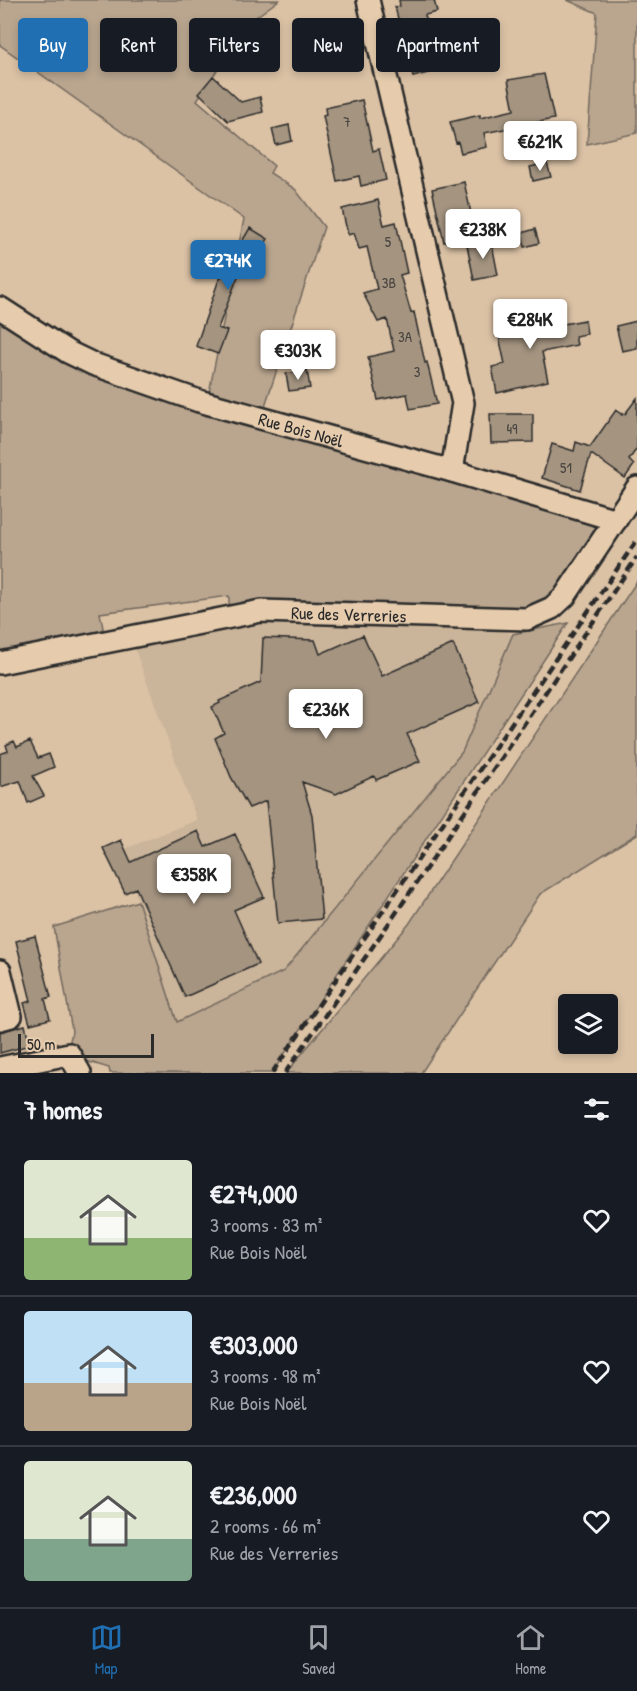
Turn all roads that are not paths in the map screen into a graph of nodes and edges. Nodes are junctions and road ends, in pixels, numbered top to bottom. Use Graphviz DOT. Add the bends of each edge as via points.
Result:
graph roads {
  1 [pos="368,0"];
  2 [pos="0,308"];
  3 [pos="452,471"];
  4 [pos="637,488"];
  5 [pos="616,520"];
  6 [pos="0,663"];
  7 [pos="0,971"];
  8 [pos="0,1019"];
  9 [pos="0,1068"];
  10 [pos="80,1073"];
  1 -- 3 [label="street" via="463,403"];
  2 -- 3 [label="street, Rue Bois Noël" via="93,364 199,401"];
  3 -- 5 [label="street, Rue Bois Noël"];
  4 -- 5 [label="street, Rue des Verreries"];
  5 -- 6 [label="street, Rue des Verreries" via="565,596 552,608 527,619 261,611"];
  7 -- 8 [label="street" via="11,1016"];
  9 -- 10 [label="street" via="69,1054"];
}
